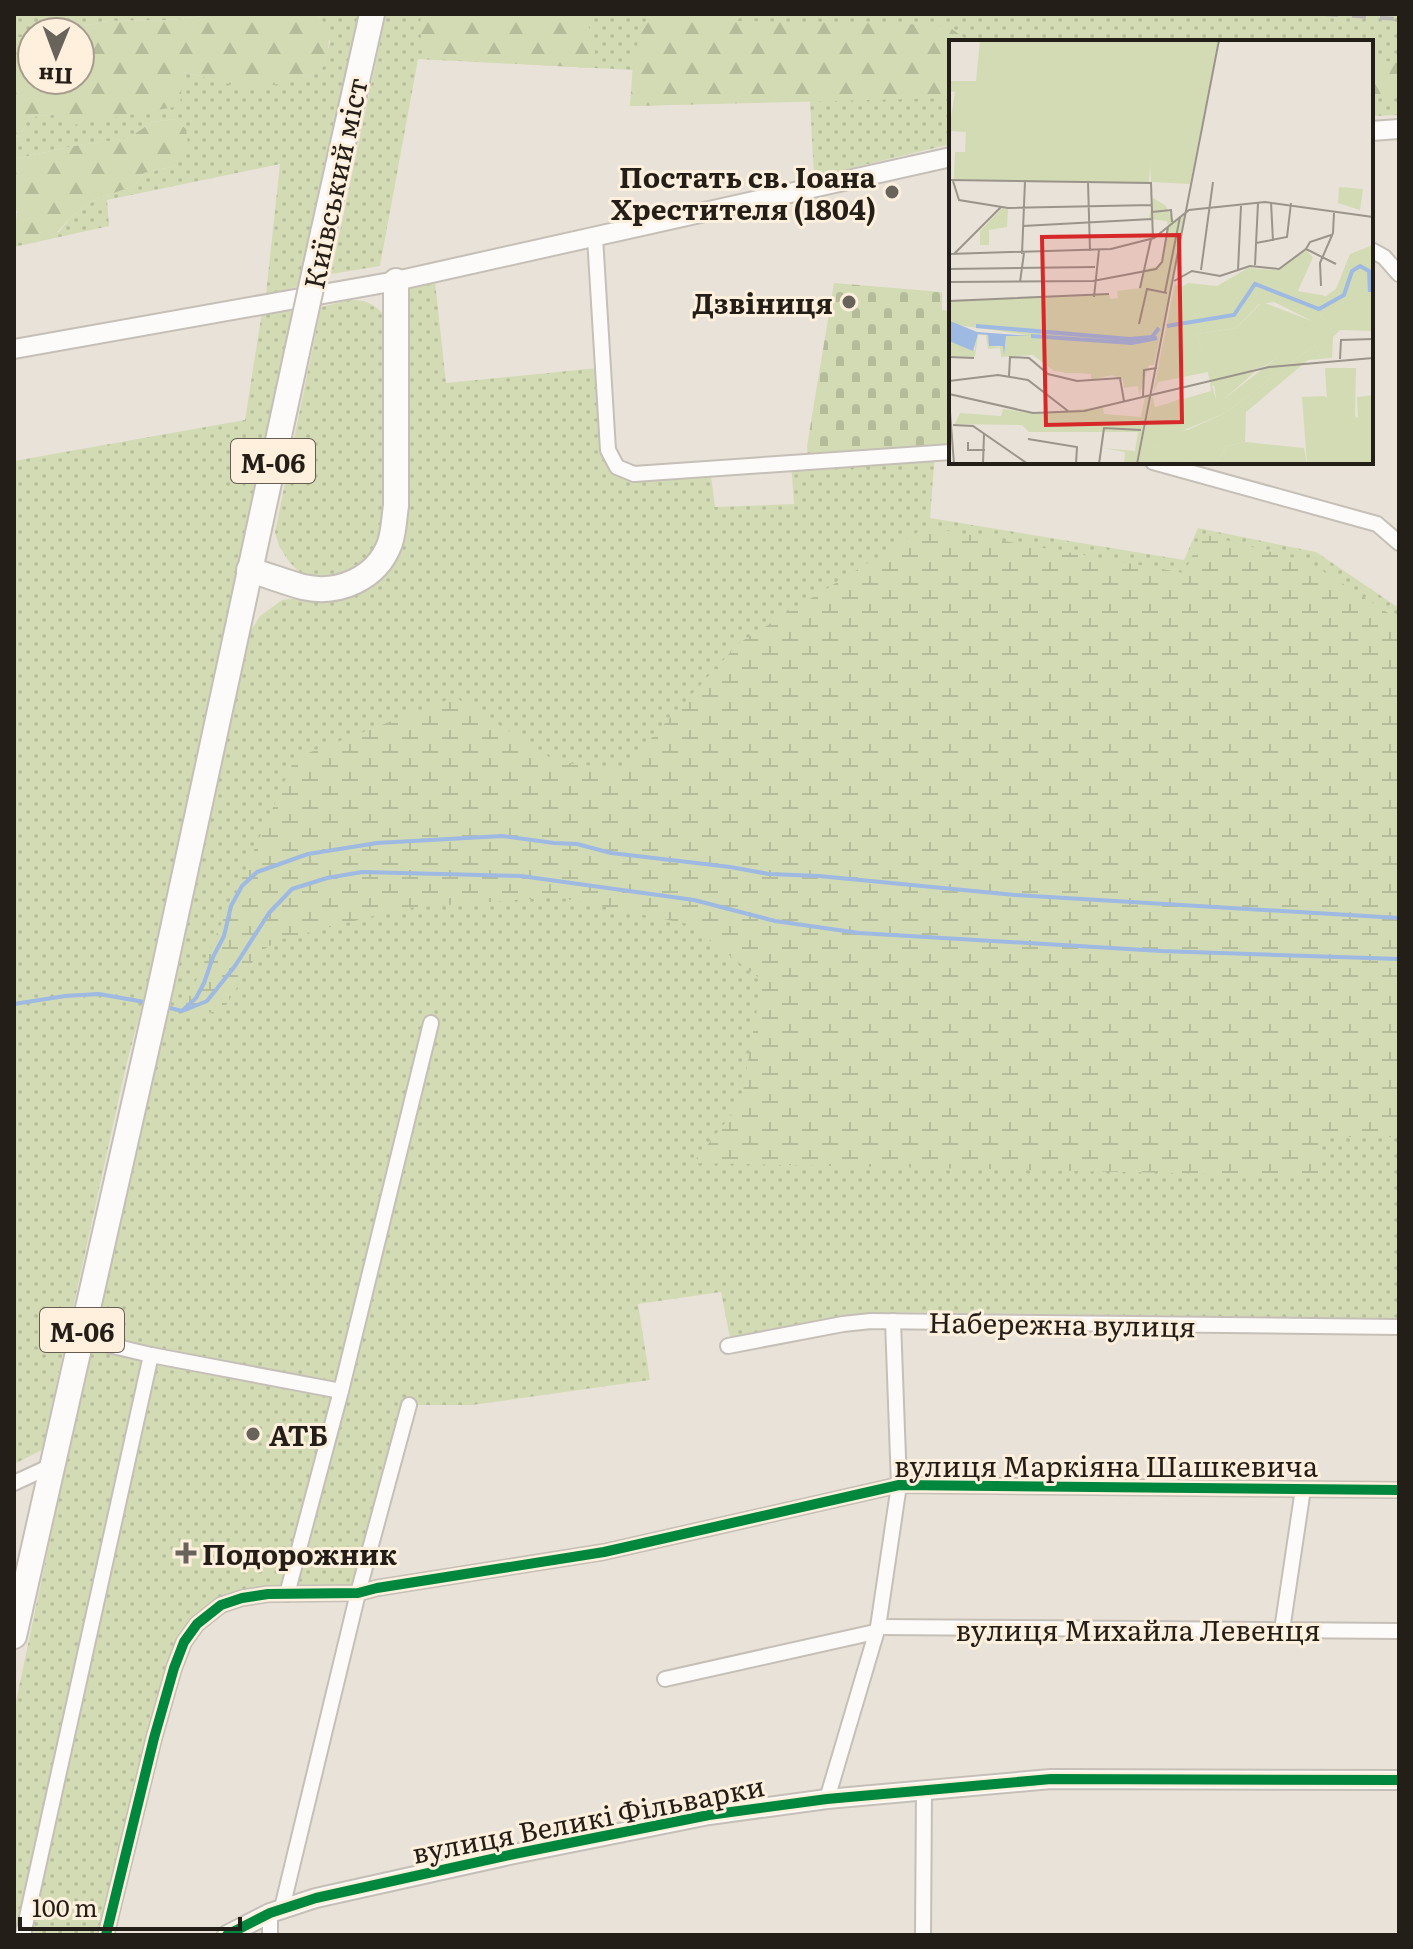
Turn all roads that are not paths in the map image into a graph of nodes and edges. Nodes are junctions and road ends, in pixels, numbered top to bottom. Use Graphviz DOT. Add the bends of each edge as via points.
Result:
graph roads {
  1 [pos="372,16"];
  2 [pos="1399,129"];
  3 [pos="1373,131"];
  4 [pos="949,157"];
  5 [pos="595,237"];
  6 [pos="1373,251"];
  7 [pos="1399,274"];
  8 [pos="396,281"];
  9 [pos="14,349"];
  10 [pos="949,452"];
  11 [pos="1160,464"];
  12 [pos="1399,543"];
  13 [pos="249,570"];
  14 [pos="431,1023"];
  15 [pos="893,1321"];
  16 [pos="1399,1327"];
  17 [pos="78,1338"];
  18 [pos="728,1346"];
  19 [pos="151,1355"];
  20 [pos="341,1391"];
  21 [pos="409,1405"];
  22 [pos="53,1465"];
  23 [pos="14,1483"];
  24 [pos="899,1485"];
  25 [pos="1303,1489"];
  26 [pos="1399,1490"];
  27 [pos="358,1593"];
  28 [pos="287,1594"];
  29 [pos="876,1629"];
  30 [pos="1282,1630"];
  31 [pos="1399,1631"];
  32 [pos="14,1636"];
  33 [pos="665,1679"];
  34 [pos="1399,1780"];
  35 [pos="924,1791"];
  36 [pos="827,1799"];
  37 [pos="276,1910"];
  38 [pos="23,1935"];
  39 [pos="106,1935"];
  40 [pos="227,1935"];
  41 [pos="270,1935"];
  42 [pos="923,1935"];
  1 -- 13 [label="highway, Київський міст / М-06, bridge"];
  2 -- 3 [label="street"];
  4 -- 5 [label="street"];
  5 -- 8 [label="street"];
  5 -- 10 [label="street" via="608,450 617,467 634,474"];
  6 -- 7 [label="street"];
  8 -- 9 [label="street"];
  8 -- 13 [label="highway" via="396,506 385,554 362,577 333,589 305,587"];
  11 -- 12 [label="street" via="1377,524"];
  13 -- 17 [label="highway, М-06" via="160,989"];
  14 -- 20 [label="street"];
  15 -- 16 [label="street, Набережна вулиця"];
  15 -- 18 [label="street, Набережна вулиця" via="843,1324"];
  15 -- 24 [label="street"];
  17 -- 19 [label="street"];
  17 -- 22 [label="highway, М-06"];
  19 -- 20 [label="street"];
  19 -- 38 [label="street"];
  20 -- 28 [label="street"];
  21 -- 27 [label="street"];
  22 -- 23 [label="street"];
  22 -- 32 [label="highway, М-06"];
  24 -- 25 [label="street, вулиця Маркіяна Шашкевича"];
  24 -- 27 [label="street, вулиця Маркіяна Шашкевича" via="604,1552"];
  24 -- 29 [label="street"];
  25 -- 26 [label="street, вулиця Маркіяна Шашкевича"];
  25 -- 30 [label="street"];
  27 -- 28 [label="street, вулиця Маркіяна Шашкевича"];
  27 -- 37 [label="street"];
  28 -- 39 [label="street, вулиця Маркіяна Шашкевича" via="221,1605 184,1642 154,1738"];
  29 -- 30 [label="street, вулиця Михайла Левенця"];
  29 -- 33 [label="street, вулиця Михайла Левенця"];
  29 -- 36 [label="street"];
  30 -- 31 [label="street, вулиця Михайла Левенця"];
  34 -- 35 [label="street, вулиця Великі Фільварки" via="1051,1779"];
  35 -- 36 [label="street, вулиця Великі Фільварки"];
  35 -- 42 [label="street"];
  36 -- 37 [label="street, вулиця Великі Фільварки" via="694,1818 514,1854"];
  37 -- 40 [label="street, вулиця Великі Фільварки"];
  37 -- 41 [label="street"];
}
